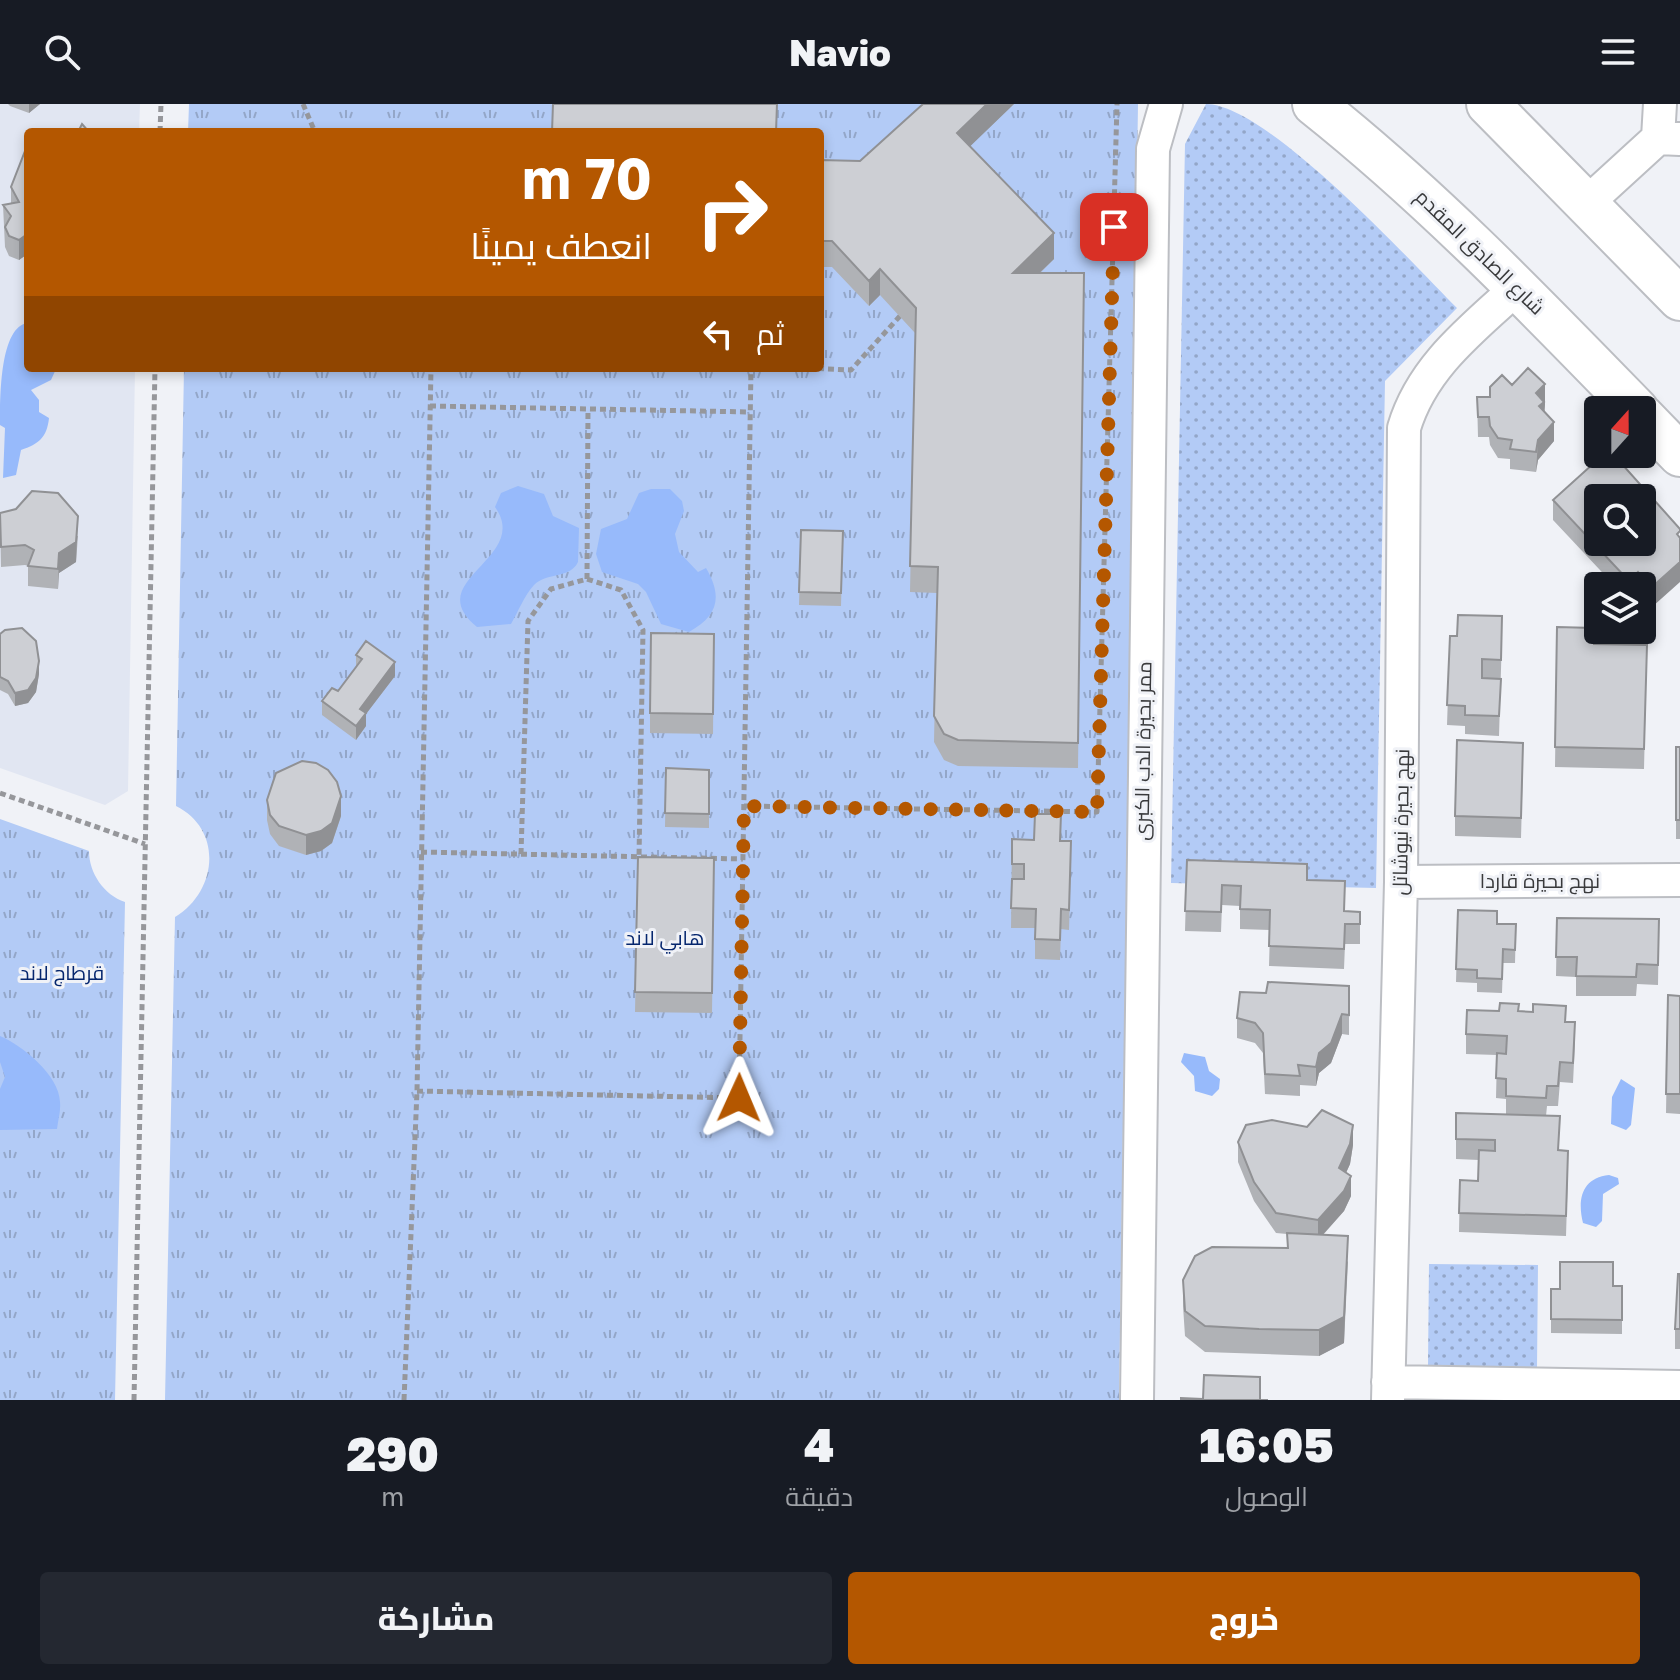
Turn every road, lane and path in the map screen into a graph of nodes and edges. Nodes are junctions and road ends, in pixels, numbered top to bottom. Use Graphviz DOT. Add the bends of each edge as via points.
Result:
graph roads {
  1 [pos="161,104"];
  2 [pos="303,104"];
  3 [pos="1117,104"];
  4 [pos="1166,104"];
  5 [pos="1314,104"];
  6 [pos="1488,104"];
  7 [pos="1660,104"];
  8 [pos="160,128"];
  9 [pos="313,128"];
  10 [pos="1669,138"];
  11 [pos="1588,202"];
  12 [pos="1518,287"];
  13 [pos="1680,299"];
  14 [pos="900,316"];
  15 [pos="824,369"];
  16 [pos="155,372"];
  17 [pos="431,372"];
  18 [pos="751,372"];
  19 [pos="1623,396"];
  20 [pos="430,406"];
  21 [pos="588,409"];
  22 [pos="750,412"];
  23 [pos="1656,430"];
  24 [pos="1680,455"];
  25 [pos="587,579"];
  26 [pos="0,793"];
  27 [pos="744,806"];
  28 [pos="145,844"];
  29 [pos="421,852"];
  30 [pos="521,854"];
  31 [pos="639,857"];
  32 [pos="743,859"];
  33 [pos="1680,880"];
  34 [pos="1401,882"];
  35 [pos="417,1091"];
  36 [pos="1680,1387"];
  37 [pos="1388,1391"];
  38 [pos="134,1400"];
  39 [pos="404,1400"];
  40 [pos="1137,1400"];
  1 -- 8 [label="path"];
  2 -- 9 [label="path"];
  3 -- 27 [label="path" via="1097,812"];
  4 -- 40 [label="street, ممر بحيرة الدب الكبرى" via="1153,149"];
  5 -- 12 [label="main road, شارع الصادق المقدم" via="1392,166"];
  6 -- 11 [label="main road"];
  7 -- 10 [label="street"];
  10 -- 11 [label="street"];
  11 -- 13 [label="main road"];
  12 -- 19 [label="main road, شارع الصادق المقدم"];
  12 -- 34 [label="street, نهج بحيرة نيوشاتل" via="1451,348 1411,404 1404,428"];
  14 -- 15 [label="path" via="851,370"];
  16 -- 28 [label="path"];
  17 -- 20 [label="path"];
  18 -- 22 [label="path"];
  20 -- 21 [label="path"];
  20 -- 29 [label="path"];
  21 -- 22 [label="path"];
  21 -- 25 [label="path"];
  22 -- 27 [label="path"];
  23 -- 24 [label="main road"];
  25 -- 30 [label="path" via="551,589 528,621"];
  25 -- 31 [label="path" via="621,590 643,630"];
  26 -- 28 [label="path"];
  27 -- 32 [label="path"];
  28 -- 38 [label="path"];
  29 -- 30 [label="path"];
  29 -- 35 [label="path"];
  30 -- 31 [label="path"];
  31 -- 32 [label="path"];
  32 -- 35 [label="path" via="739,1098"];
  33 -- 34 [label="street, نهج بحيرة قاردا"];
  34 -- 37 [label="street, نهج بحيرة نيوشاتل"];
  35 -- 39 [label="path"];
  36 -- 37 [label="street"];
}
